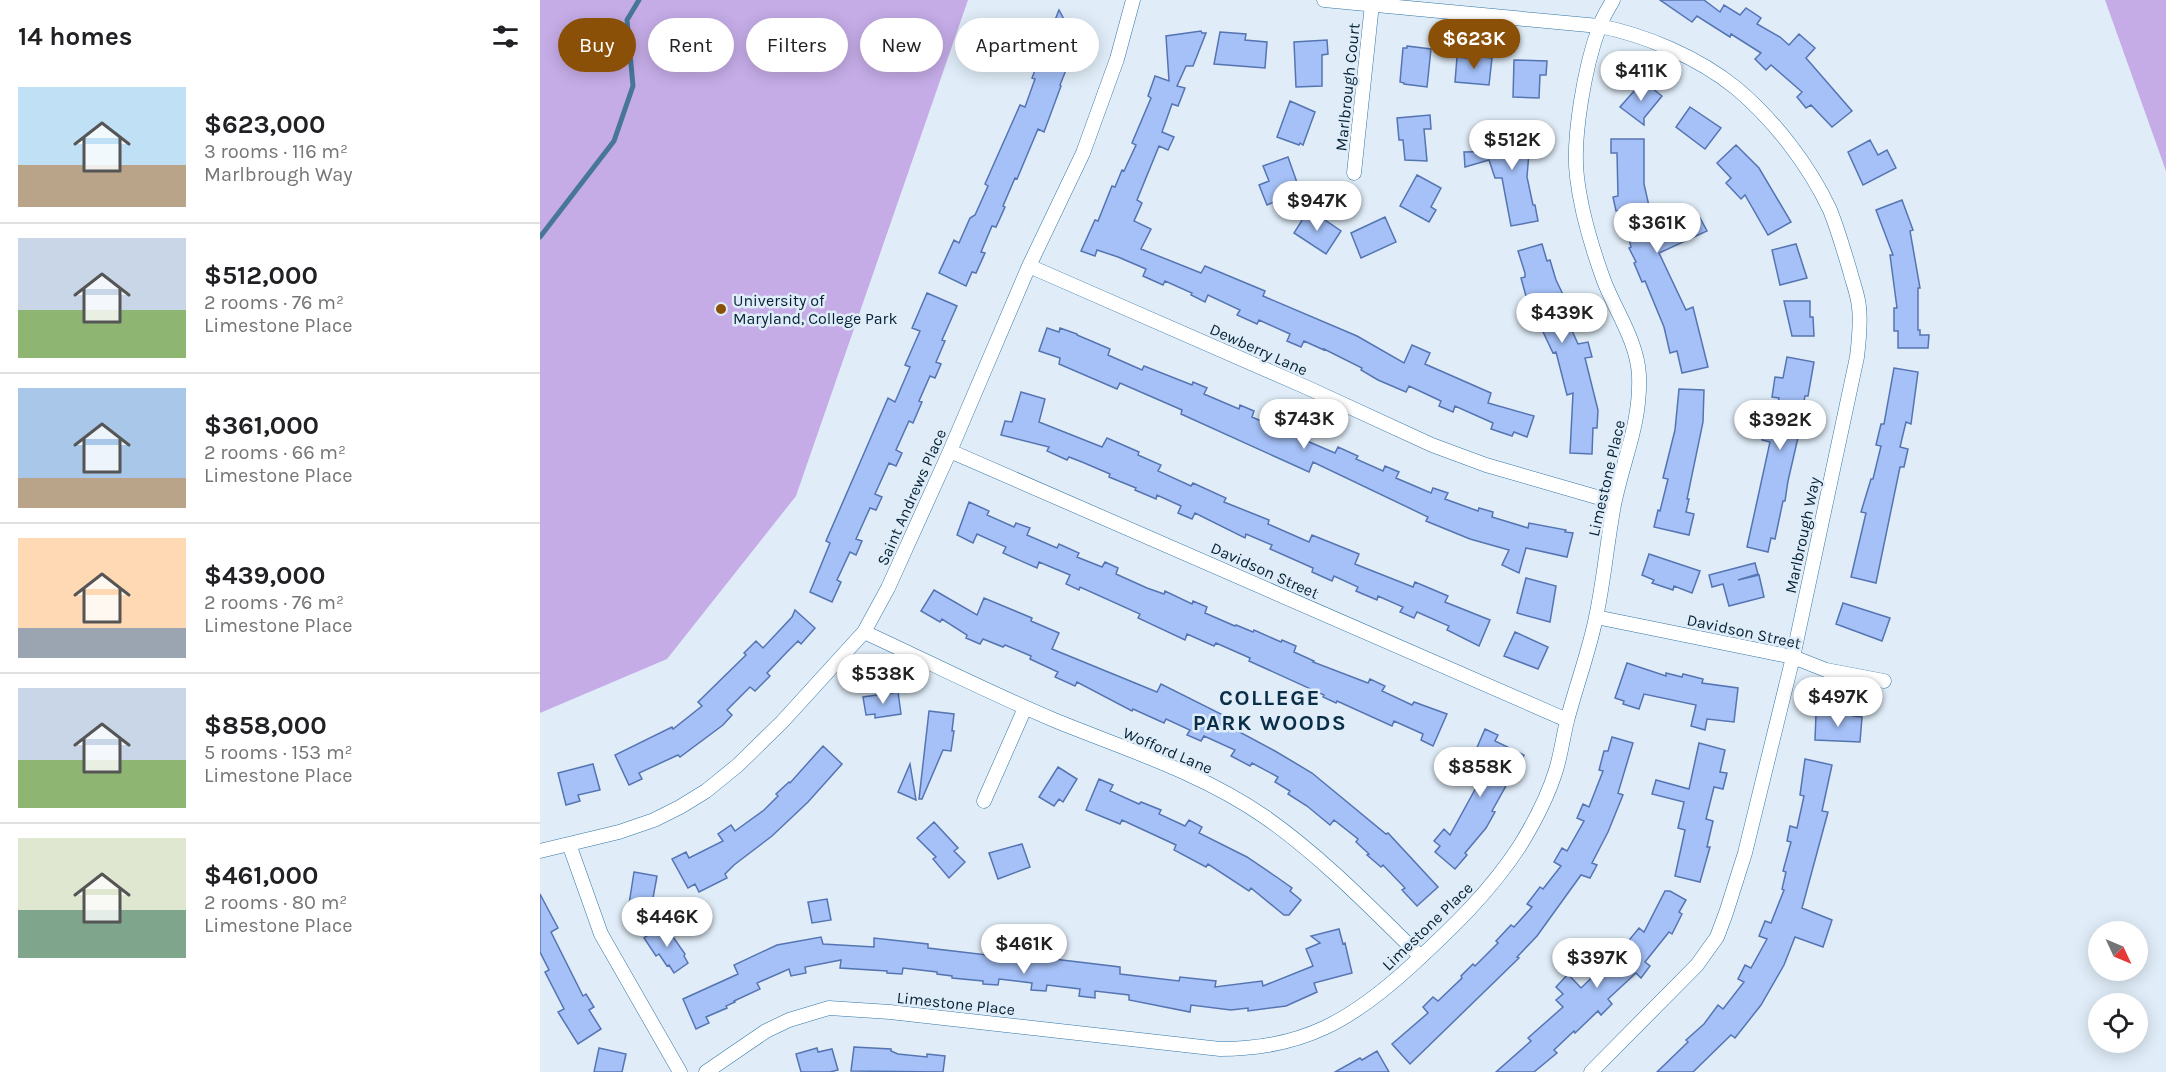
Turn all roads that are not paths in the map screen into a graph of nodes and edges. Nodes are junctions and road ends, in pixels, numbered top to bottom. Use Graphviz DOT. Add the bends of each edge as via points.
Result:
graph roads {
  1 [pos="1132,0"];
  2 [pos="1324,0"];
  3 [pos="1613,0"];
  4 [pos="1372,4"];
  5 [pos="1599,26"];
  6 [pos="1354,173"];
  7 [pos="1029,266"];
  8 [pos="950,451"];
  9 [pos="1614,502"];
  10 [pos="1596,617"];
  11 [pos="864,632"];
  12 [pos="1793,657"];
  13 [pos="1884,681"];
  14 [pos="1025,708"];
  15 [pos="1567,720"];
  16 [pos="984,801"];
  17 [pos="569,844"];
  18 [pos="540,851"];
  19 [pos="1421,957"];
  20 [pos="680,1072"];
  21 [pos="706,1072"];
  22 [pos="1591,1072"];
  1 -- 7 [label="street, Saint Andrews Place" via="1095,121"];
  2 -- 4 [label="street, Marlbrough Way"];
  3 -- 5 [label="street, Limestone Place"];
  4 -- 5 [label="street, Marlbrough Way"];
  4 -- 6 [label="street, Marlbrough Court"];
  5 -- 9 [label="street, Limestone Place" via="1578,124 1576,176 1600,271 1631,341 1639,375 1636,423"];
  5 -- 12 [label="street, Marlbrough Way" via="1678,52 1735,87 1772,124 1812,177 1843,247 1859,305 1857,357"];
  7 -- 8 [label="street, Saint Andrews Place"];
  7 -- 9 [label="street, Dewberry Lane" via="1432,445"];
  8 -- 11 [label="street, Saint Andrews Place"];
  8 -- 15 [label="street, Davidson Street"];
  9 -- 10 [label="street, Limestone Place"];
  10 -- 12 [label="street, Davidson Street"];
  10 -- 15 [label="street, Limestone Place"];
  11 -- 14 [label="street, Wofford Lane"];
  11 -- 17 [label="street, Saint Andrews Place" via="782,722 706,791 654,820"];
  12 -- 13 [label="street, Davidson Street" via="1826,670"];
  12 -- 22 [label="street, Marlbrough Way" via="1745,853 1717,937 1689,975"];
  14 -- 16 [label="street"];
  14 -- 19 [label="street, Wofford Lane" via="1179,771 1264,816 1348,885"];
  15 -- 19 [label="street, Limestone Place" via="1556,770 1522,843 1469,912"];
  17 -- 18 [label="street, Saint Andrews Place"];
  17 -- 20 [label="street" via="605,942"];
  19 -- 21 [label="street, Limestone Place" via="1382,993 1333,1025 1289,1041 1245,1049 829,1008 766,1031"];
}
